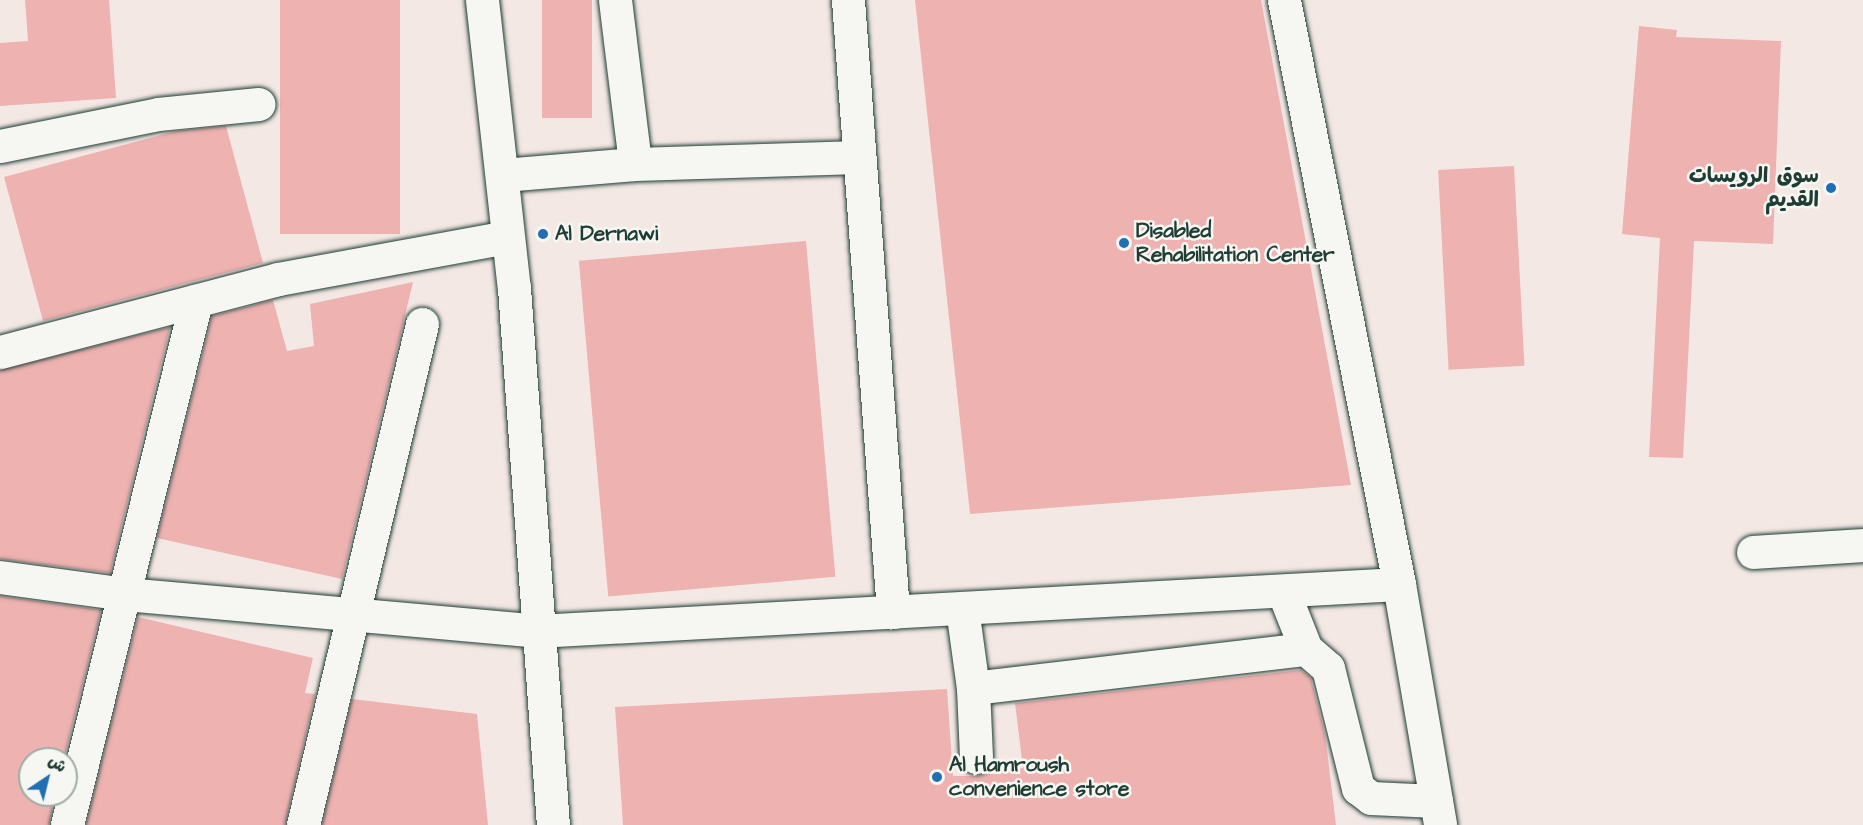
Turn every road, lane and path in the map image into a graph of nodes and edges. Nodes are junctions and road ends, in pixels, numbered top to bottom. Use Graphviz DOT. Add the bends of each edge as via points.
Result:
graph roads {
  1 [pos="482,0"];
  2 [pos="615,0"];
  3 [pos="848,0"];
  4 [pos="1284,0"];
  5 [pos="259,104"];
  6 [pos="0,146"];
  7 [pos="859,157"];
  8 [pos="635,164"];
  9 [pos="503,176"];
  10 [pos="507,237"];
  11 [pos="196,302"];
  12 [pos="422,324"];
  13 [pos="0,352"];
  14 [pos="1863,545"];
  15 [pos="1753,552"];
  16 [pos="0,577"];
  17 [pos="1399,584"];
  18 [pos="1283,591"];
  19 [pos="125,594"];
  20 [pos="962,608"];
  21 [pos="893,612"];
  22 [pos="352,614"];
  23 [pos="537,631"];
  24 [pos="1306,649"];
  25 [pos="973,688"];
  26 [pos="976,757"];
  27 [pos="1438,813"];
  28 [pos="67,825"];
  29 [pos="303,825"];
  30 [pos="553,825"];
  1 -- 9 [label="street"];
  2 -- 8 [label="street"];
  3 -- 7 [label="street"];
  4 -- 17 [label="street"];
  5 -- 6 [label="street" via="158,114"];
  7 -- 8 [label="street"];
  7 -- 21 [label="street"];
  8 -- 9 [label="street"];
  9 -- 10 [label="street"];
  10 -- 11 [label="street" via="336,267"];
  10 -- 23 [label="street" via="514,288"];
  11 -- 13 [label="street"];
  11 -- 19 [label="street"];
  12 -- 22 [label="street"];
  14 -- 15 [label="street"];
  16 -- 19 [label="street"];
  17 -- 18 [label="street"];
  17 -- 27 [label="street"];
  18 -- 20 [label="street"];
  18 -- 24 [label="street"];
  19 -- 22 [label="street"];
  19 -- 28 [label="street"];
  20 -- 21 [label="street"];
  20 -- 25 [label="street"];
  21 -- 23 [label="street"];
  22 -- 23 [label="street"];
  22 -- 29 [label="street"];
  23 -- 30 [label="street"];
  24 -- 25 [label="street"];
  24 -- 27 [label="street" via="1328,668 1358,788 1371,798"];
  25 -- 26 [label="street"];
}
